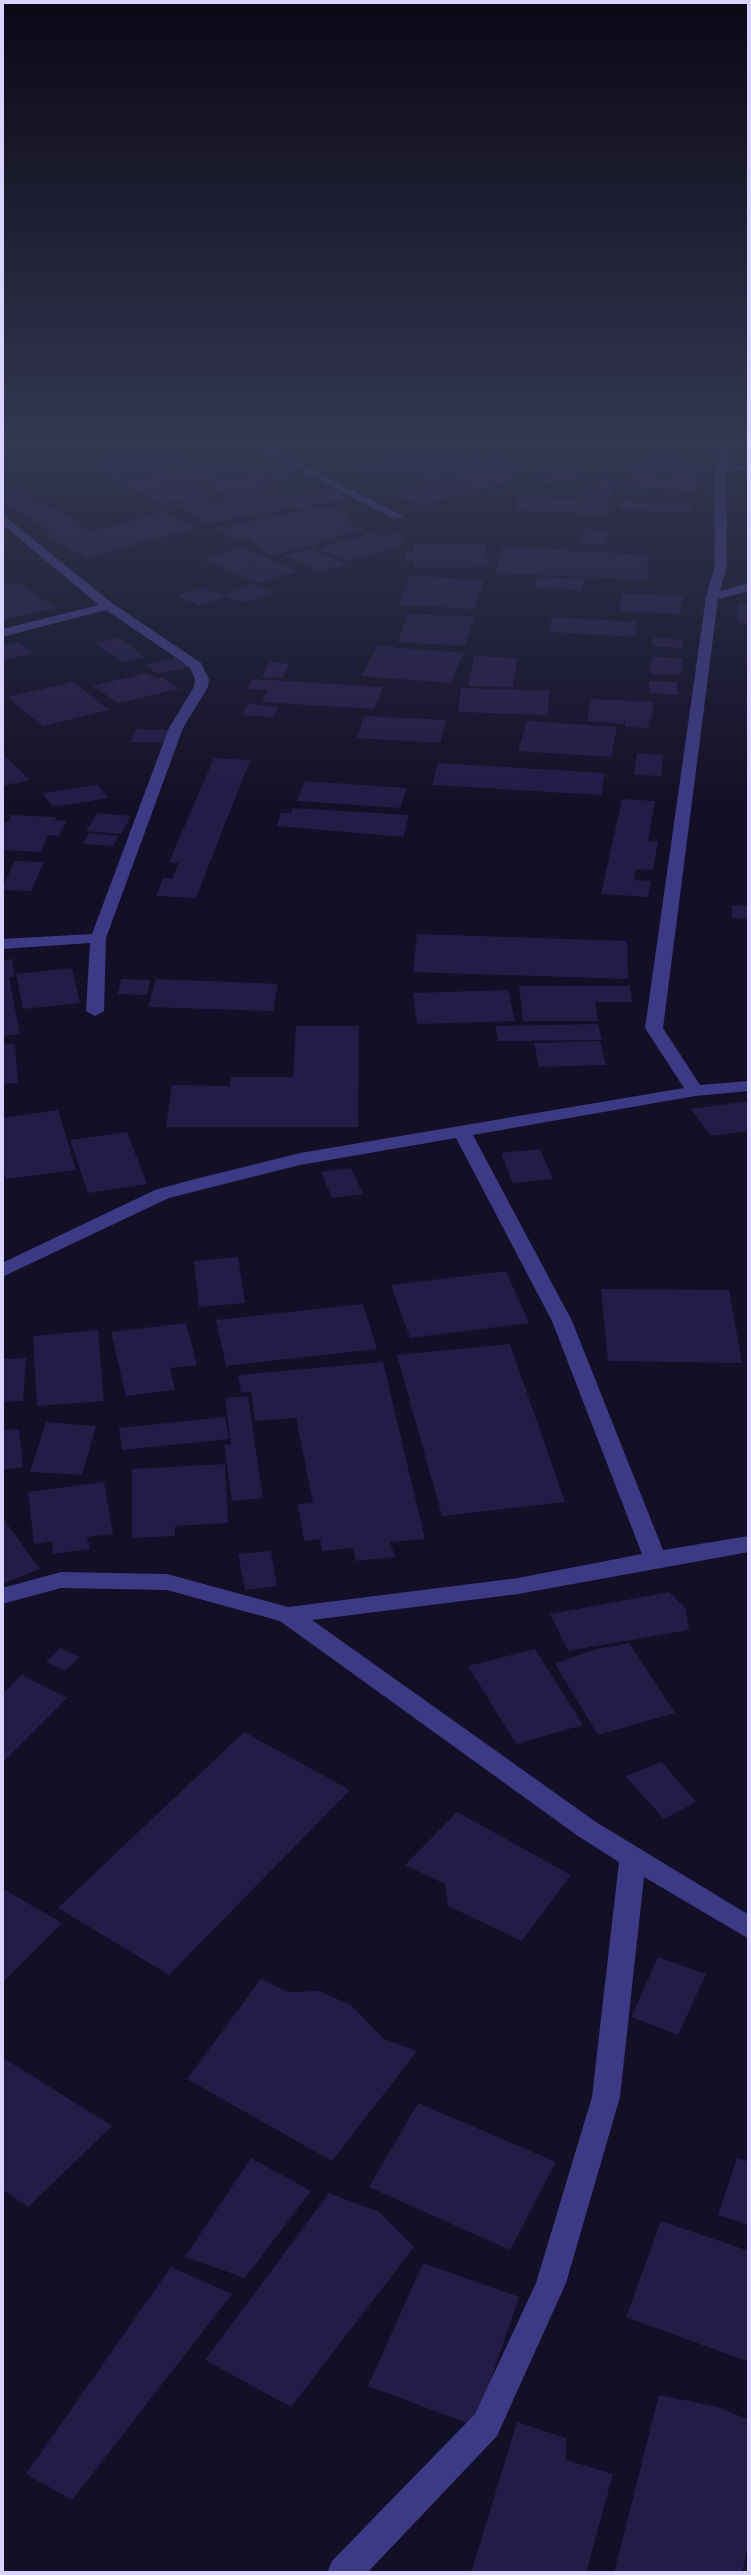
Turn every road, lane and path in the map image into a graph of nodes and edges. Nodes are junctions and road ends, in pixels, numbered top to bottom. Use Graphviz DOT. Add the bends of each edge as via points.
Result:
graph roads {
  1 [pos="59,565"];
  2 [pos="721,565"];
  3 [pos="749,587"];
  4 [pos="712,597"];
  5 [pos="108,606"];
  6 [pos="2,633"];
  7 [pos="98,938"];
  8 [pos="2,944"];
  9 [pos="95,1011"];
  10 [pos="749,1086"];
  11 [pos="695,1091"];
  12 [pos="462,1132"];
  13 [pos="2,1271"];
  14 [pos="749,1544"];
  15 [pos="655,1559"];
  16 [pos="2,1596"];
  17 [pos="288,1615"];
  18 [pos="633,1858"];
  19 [pos="749,1928"];
  20 [pos="344,2573"];
  1 -- 5 [label="street"];
  2 -- 4 [label="street"];
  3 -- 4 [label="street"];
  4 -- 11 [label="street" via="654,1028"];
  5 -- 6 [label="street"];
  5 -- 7 [label="street" via="186,658 202,679 176,728"];
  7 -- 8 [label="street"];
  7 -- 9 [label="street"];
  10 -- 11 [label="street"];
  11 -- 12 [label="street"];
  12 -- 13 [label="street" via="300,1159 162,1194"];
  12 -- 15 [label="street" via="562,1321"];
  14 -- 15 [label="street"];
  15 -- 17 [label="street" via="518,1586"];
  16 -- 17 [label="street" via="61,1580 167,1582"];
  17 -- 18 [label="street"];
  18 -- 19 [label="street"];
  18 -- 20 [label="street" via="606,2097 551,2283 486,2425"];
}
